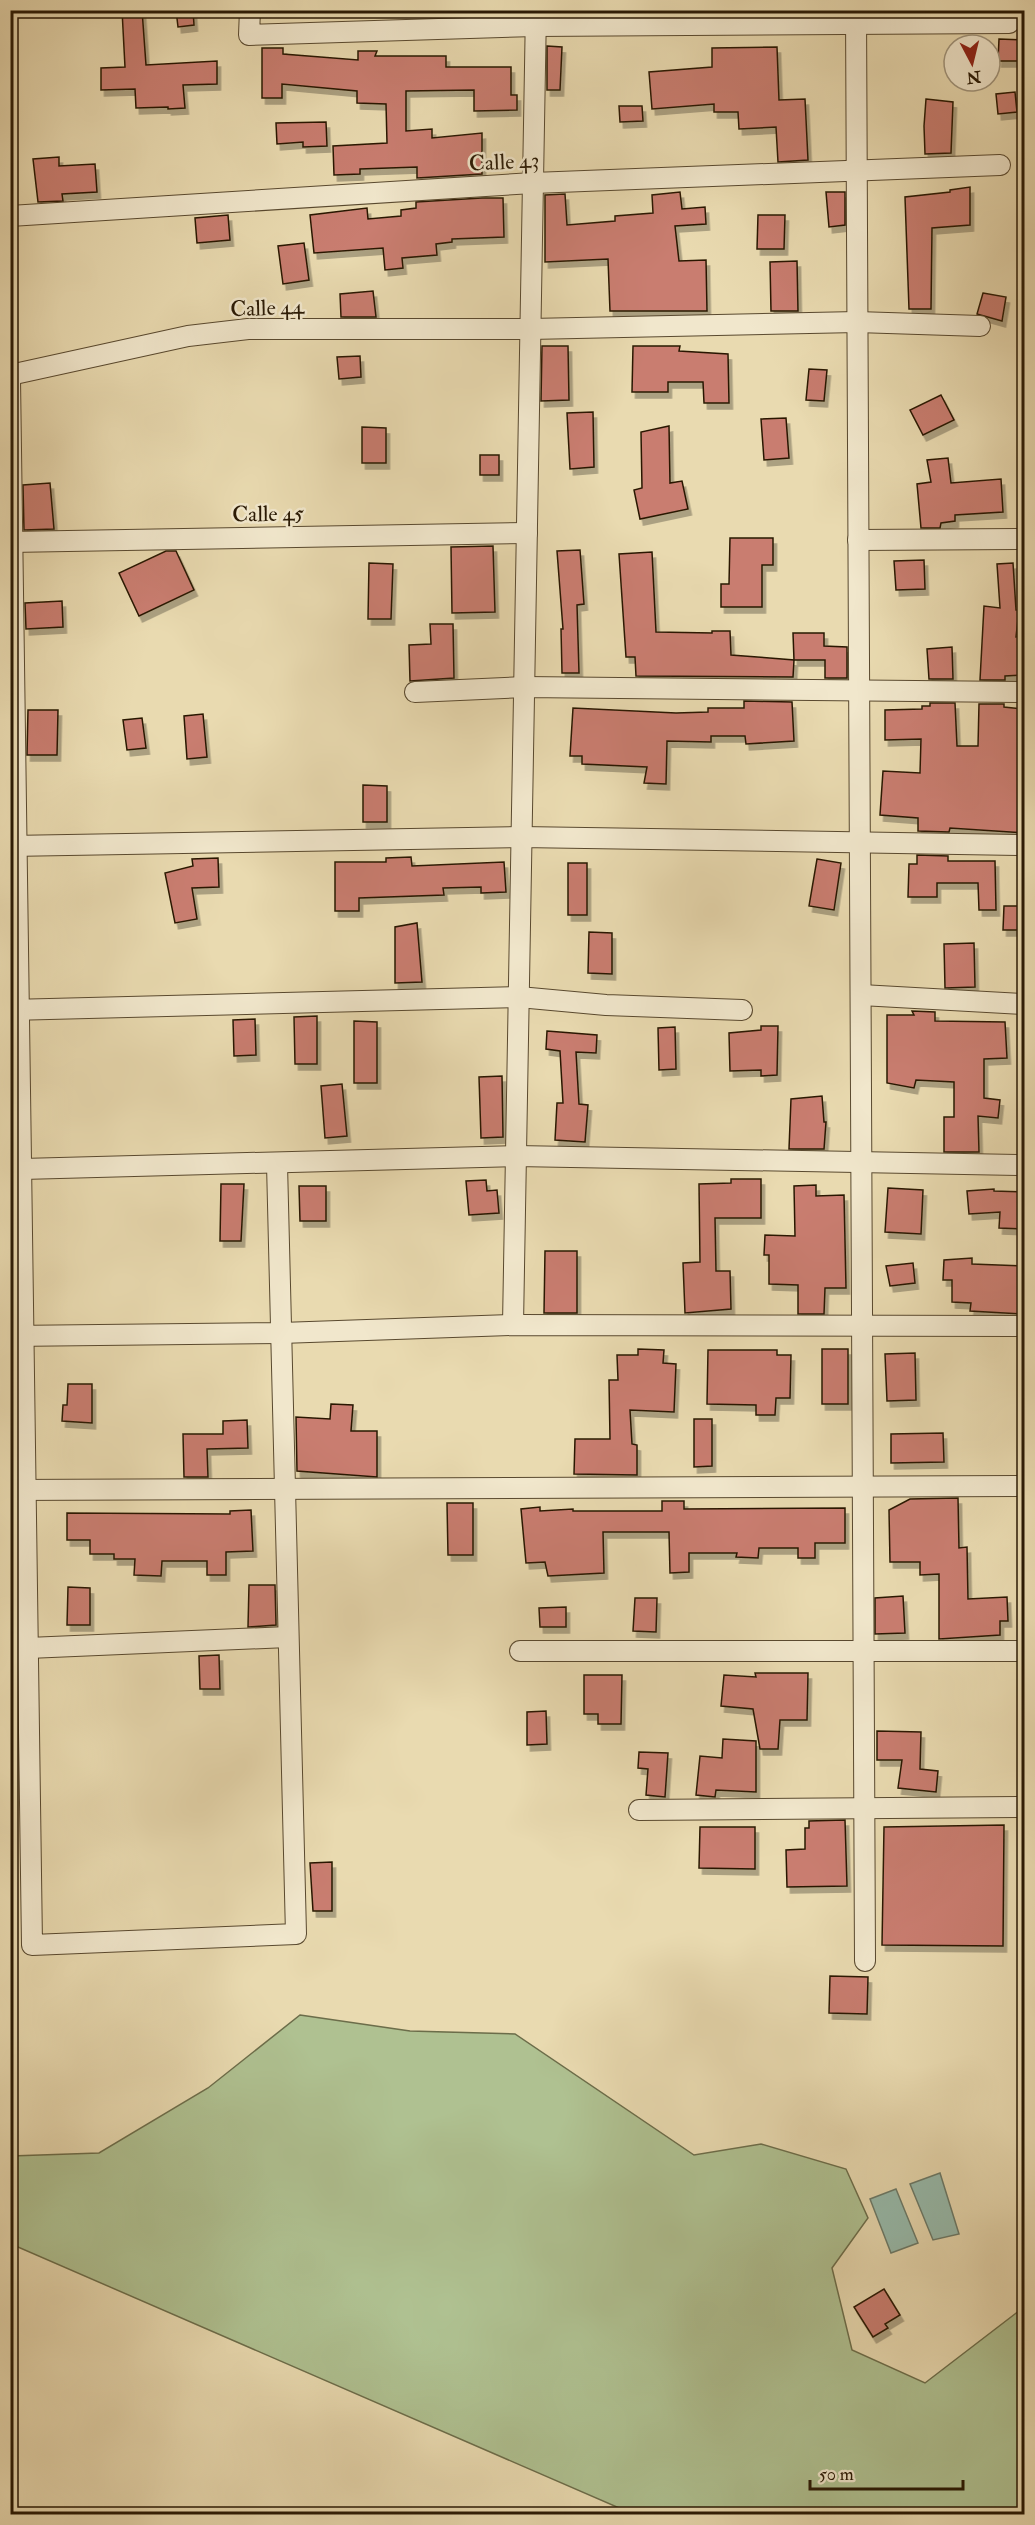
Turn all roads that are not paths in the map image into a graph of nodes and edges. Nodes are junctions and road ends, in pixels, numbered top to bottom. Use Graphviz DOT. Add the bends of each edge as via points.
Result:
graph roads {
  1 [pos="250,10"];
  2 [pos="856,17"];
  3 [pos="536,18"];
  4 [pos="1009,23"];
  5 [pos="1000,165"];
  6 [pos="856,169"];
  7 [pos="533,183"];
  8 [pos="10,216"];
  9 [pos="857,322"];
  10 [pos="980,326"];
  11 [pos="530,329"];
  12 [pos="10,377"];
  13 [pos="527,532"];
  14 [pos="1024,539"];
  15 [pos="858,540"];
  16 [pos="12,542"];
  17 [pos="524,687"];
  18 [pos="415,692"];
  19 [pos="859,692"];
  20 [pos="1024,692"];
  21 [pos="522,837"];
  22 [pos="860,844"];
  23 [pos="1024,845"];
  24 [pos="14,846"];
  25 [pos="861,995"];
  26 [pos="519,997"];
  27 [pos="1024,1004"];
  28 [pos="15,1010"];
  29 [pos="742,1010"];
  30 [pos="516,1156"];
  31 [pos="861,1161"];
  32 [pos="277,1164"];
  33 [pos="1024,1165"];
  34 [pos="22,1169"];
  35 [pos="513,1325"];
  36 [pos="862,1326"];
  37 [pos="1024,1326"];
  38 [pos="281,1333"];
  39 [pos="17,1336"];
  40 [pos="863,1486"];
  41 [pos="1024,1486"];
  42 [pos="285,1489"];
  43 [pos="18,1490"];
  44 [pos="288,1637"];
  45 [pos="28,1648"];
  46 [pos="520,1651"];
  47 [pos="864,1651"];
  48 [pos="1024,1651"];
  49 [pos="1024,1807"];
  50 [pos="864,1808"];
  51 [pos="639,1810"];
  52 [pos="865,1961"];
  1 -- 3 [label="street" via="249,35"];
  2 -- 3 [label="street"];
  2 -- 4 [label="street"];
  2 -- 6 [label="street"];
  3 -- 7 [label="street"];
  5 -- 6 [label="street, Calle 43"];
  6 -- 7 [label="street, Calle 43"];
  6 -- 9 [label="street"];
  7 -- 8 [label="street, Calle 43"];
  7 -- 11 [label="street"];
  9 -- 10 [label="street, Calle 44"];
  9 -- 11 [label="street, Calle 44"];
  9 -- 15 [label="street"];
  11 -- 12 [label="street, Calle 44" via="248,329 188,336"];
  11 -- 13 [label="street"];
  12 -- 16 [label="street"];
  13 -- 16 [label="street, Calle 45"];
  13 -- 17 [label="street"];
  14 -- 15 [label="street"];
  15 -- 19 [label="street"];
  16 -- 24 [label="street"];
  17 -- 18 [label="street"];
  17 -- 19 [label="street"];
  17 -- 21 [label="street"];
  19 -- 20 [label="street"];
  19 -- 22 [label="street"];
  21 -- 22 [label="street"];
  21 -- 24 [label="street"];
  21 -- 26 [label="street"];
  22 -- 23 [label="street"];
  22 -- 25 [label="street"];
  24 -- 28 [label="street"];
  25 -- 27 [label="street"];
  25 -- 31 [label="street"];
  26 -- 28 [label="street"];
  26 -- 29 [label="street"];
  26 -- 30 [label="street"];
  28 -- 34 [label="street"];
  30 -- 31 [label="street"];
  30 -- 32 [label="street"];
  30 -- 35 [label="street"];
  31 -- 33 [label="street"];
  31 -- 36 [label="street"];
  32 -- 34 [label="street"];
  32 -- 38 [label="street"];
  34 -- 39 [label="street"];
  35 -- 36 [label="street"];
  35 -- 38 [label="street"];
  36 -- 37 [label="street"];
  36 -- 40 [label="street"];
  38 -- 39 [label="street"];
  38 -- 42 [label="street"];
  39 -- 43 [label="street"];
  40 -- 41 [label="street"];
  40 -- 42 [label="street"];
  40 -- 47 [label="street"];
  42 -- 43 [label="street"];
  42 -- 44 [label="street"];
  43 -- 45 [label="street"];
  44 -- 45 [label="street"];
  44 -- 45 [label="street" via="296,1934 32,1945"];
  46 -- 47 [label="street"];
  47 -- 48 [label="street"];
  47 -- 50 [label="street"];
  49 -- 50 [label="street"];
  50 -- 51 [label="street"];
  50 -- 52 [label="street"];
}
